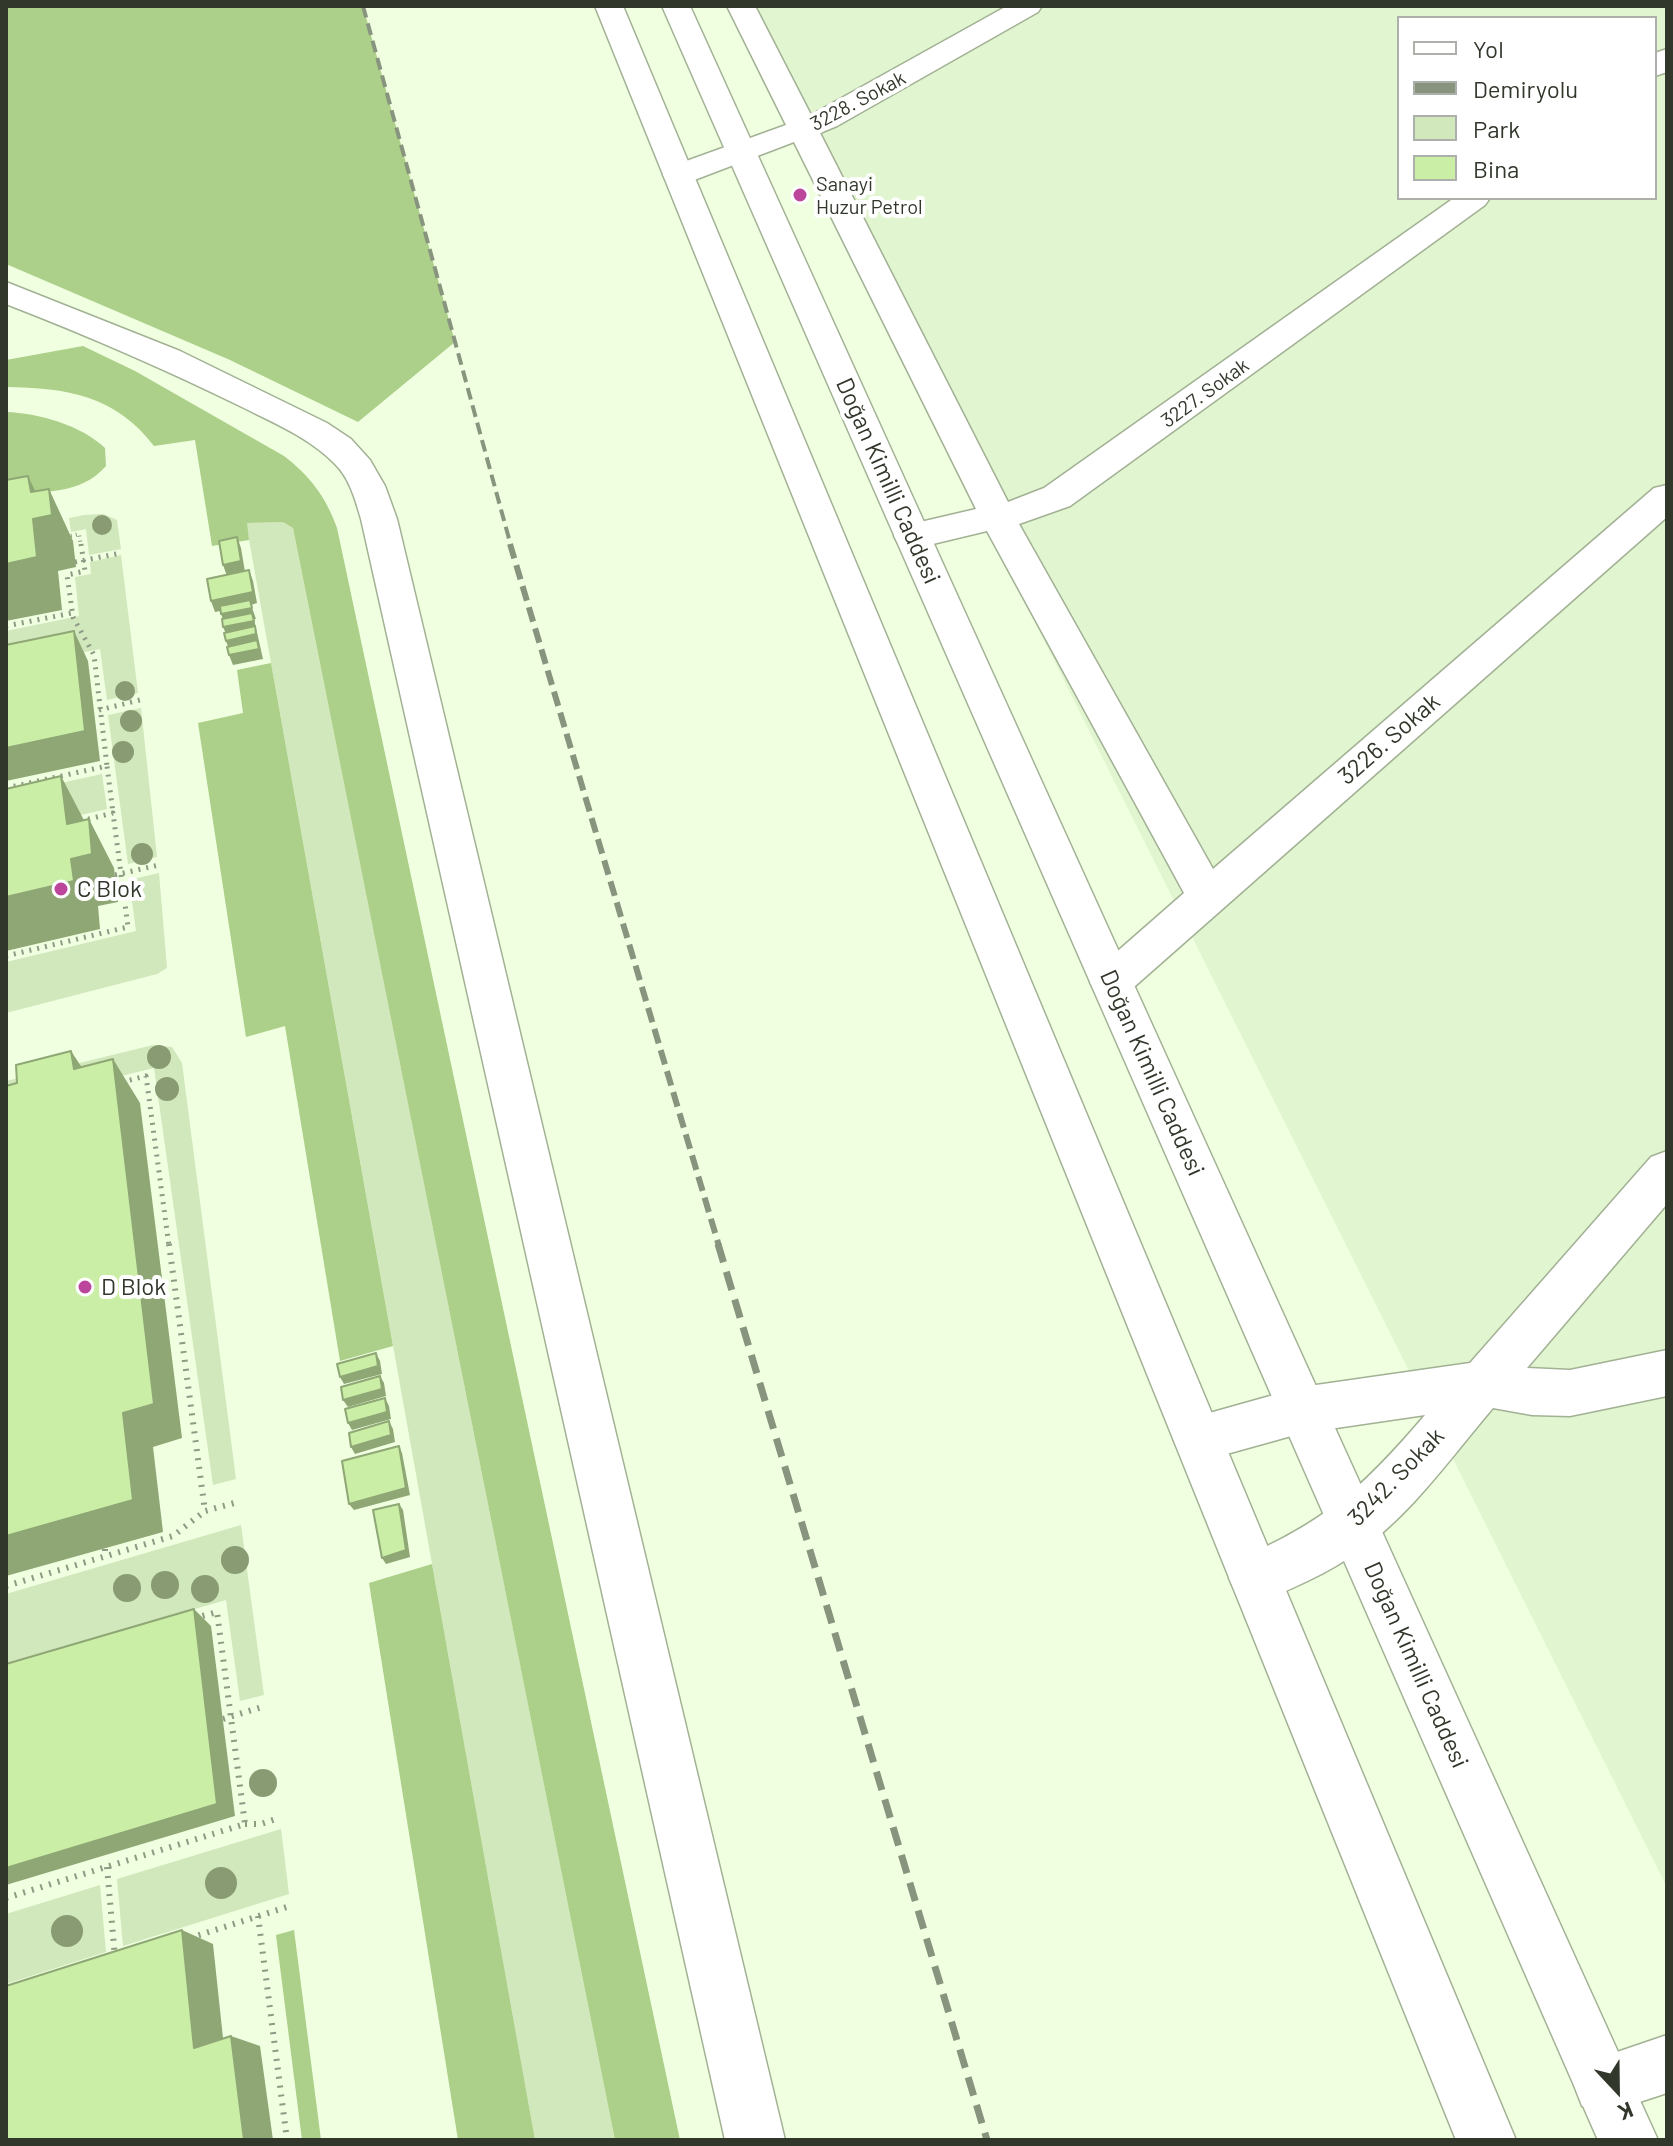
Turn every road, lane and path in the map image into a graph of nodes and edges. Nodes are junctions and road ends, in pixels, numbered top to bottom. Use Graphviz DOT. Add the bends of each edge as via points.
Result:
graph roads {
  1 [pos="609,6"];
  2 [pos="676,6"];
  3 [pos="741,6"];
  4 [pos="1028,6"];
  5 [pos="803,130"];
  6 [pos="741,152"];
  7 [pos="678,175"];
  8 [pos="1471,200"];
  9 [pos="6,292"];
  10 [pos="1667,497"];
  11 [pos="998,518"];
  12 [pos="61,530"];
  13 [pos="912,536"];
  14 [pos="121,553"];
  15 [pos="83,560"];
  16 [pos="75,562"];
  17 [pos="72,613"];
  18 [pos="6,626"];
  19 [pos="94,655"];
  20 [pos="79,658"];
  21 [pos="140,700"];
  22 [pos="97,710"];
  23 [pos="107,766"];
  24 [pos="6,788"];
  25 [pos="113,813"];
  26 [pos="74,822"];
  27 [pos="159,865"];
  28 [pos="122,874"];
  29 [pos="115,875"];
  30 [pos="1208,898"];
  31 [pos="6,956"];
  32 [pos="1111,982"];
  33 [pos="117,1084"];
  34 [pos="1667,1171"];
  35 [pos="1667,1373"];
  36 [pos="1483,1384"];
  37 [pos="1302,1410"];
  38 [pos="1198,1438"];
  39 [pos="238,1502"];
  40 [pos="205,1511"];
  41 [pos="1353,1525"];
  42 [pos="105,1549"];
  43 [pos="105,1557"];
  44 [pos="1255,1578"];
  45 [pos="6,1586"];
  46 [pos="187,1621"];
  47 [pos="265,1706"];
  48 [pos="227,1718"];
  49 [pos="279,1818"];
  50 [pos="245,1824"];
  51 [pos="107,1867"];
  52 [pos="6,1898"];
  53 [pos="290,1906"];
  54 [pos="258,1916"];
  55 [pos="187,1939"];
  56 [pos="130,1957"];
  57 [pos="116,1961"];
  58 [pos="102,1966"];
  59 [pos="1667,2064"];
  60 [pos="1603,2085"];
  61 [pos="287,2140"];
  62 [pos="755,2140"];
  63 [pos="1486,2140"];
  64 [pos="1628,2140"];
  1 -- 7 [label="street"];
  2 -- 6 [label="street, Doğan Kimilli Caddesi"];
  3 -- 5 [label="street"];
  4 -- 5 [label="street, 3228. Sokak"];
  5 -- 6 [label="street, 3228. Sokak"];
  5 -- 11 [label="street"];
  6 -- 7 [label="street, 3228. Sokak"];
  6 -- 13 [label="street, Doğan Kimilli Caddesi"];
  7 -- 38 [label="street"];
  8 -- 11 [label="street, 3227. Sokak" via="1079,484 1028,510"];
  9 -- 62 [label="street" via="188,365 314,431 358,468 371,493"];
  10 -- 30 [label="street, 3226. Sokak"];
  11 -- 13 [label="street, 3227. Sokak"];
  11 -- 30 [label="street"];
  12 -- 15 [label="path" via="62,538 79,534"];
  13 -- 32 [label="street, Doğan Kimilli Caddesi"];
  14 -- 15 [label="path"];
  15 -- 16 [label="path"];
  15 -- 17 [label="path" via="85,571 67,575"];
  17 -- 18 [label="path"];
  17 -- 19 [label="path"];
  19 -- 20 [label="path"];
  19 -- 22 [label="path"];
  21 -- 22 [label="path"];
  22 -- 23 [label="path"];
  23 -- 24 [label="path"];
  23 -- 25 [label="path"];
  25 -- 26 [label="path"];
  25 -- 28 [label="path"];
  27 -- 28 [label="path"];
  28 -- 29 [label="path"];
  28 -- 31 [label="path" via="128,927"];
  30 -- 32 [label="street, 3226. Sokak"];
  32 -- 37 [label="street, Doğan Kimilli Caddesi"];
  33 -- 40 [label="path" via="146,1076"];
  34 -- 36 [label="street, 3242. Sokak"];
  35 -- 36 [label="street" via="1570,1393"];
  36 -- 37 [label="street, 3242. Sokak"];
  36 -- 41 [label="street, 3242. Sokak"];
  37 -- 38 [label="street, 3242. Sokak"];
  37 -- 41 [label="street, Doğan Kimilli Caddesi"];
  38 -- 44 [label="street"];
  39 -- 40 [label="path"];
  40 -- 43 [label="path" via="173,1536"];
  41 -- 44 [label="street, 3242. Sokak" via="1308,1555"];
  41 -- 60 [label="street, Doğan Kimilli Caddesi"];
  42 -- 43 [label="path"];
  43 -- 45 [label="path"];
  44 -- 63 [label="street"];
  46 -- 48 [label="path" via="217,1612"];
  47 -- 48 [label="path"];
  48 -- 50 [label="path"];
  49 -- 50 [label="path"];
  50 -- 51 [label="path"];
  51 -- 52 [label="path"];
  51 -- 57 [label="path"];
  53 -- 54 [label="path"];
  54 -- 55 [label="path"];
  54 -- 61 [label="path"];
  56 -- 57 [label="path"];
  57 -- 58 [label="path"];
  59 -- 60 [label="street"];
  60 -- 64 [label="street, Doğan Kimilli Caddesi"];
}
